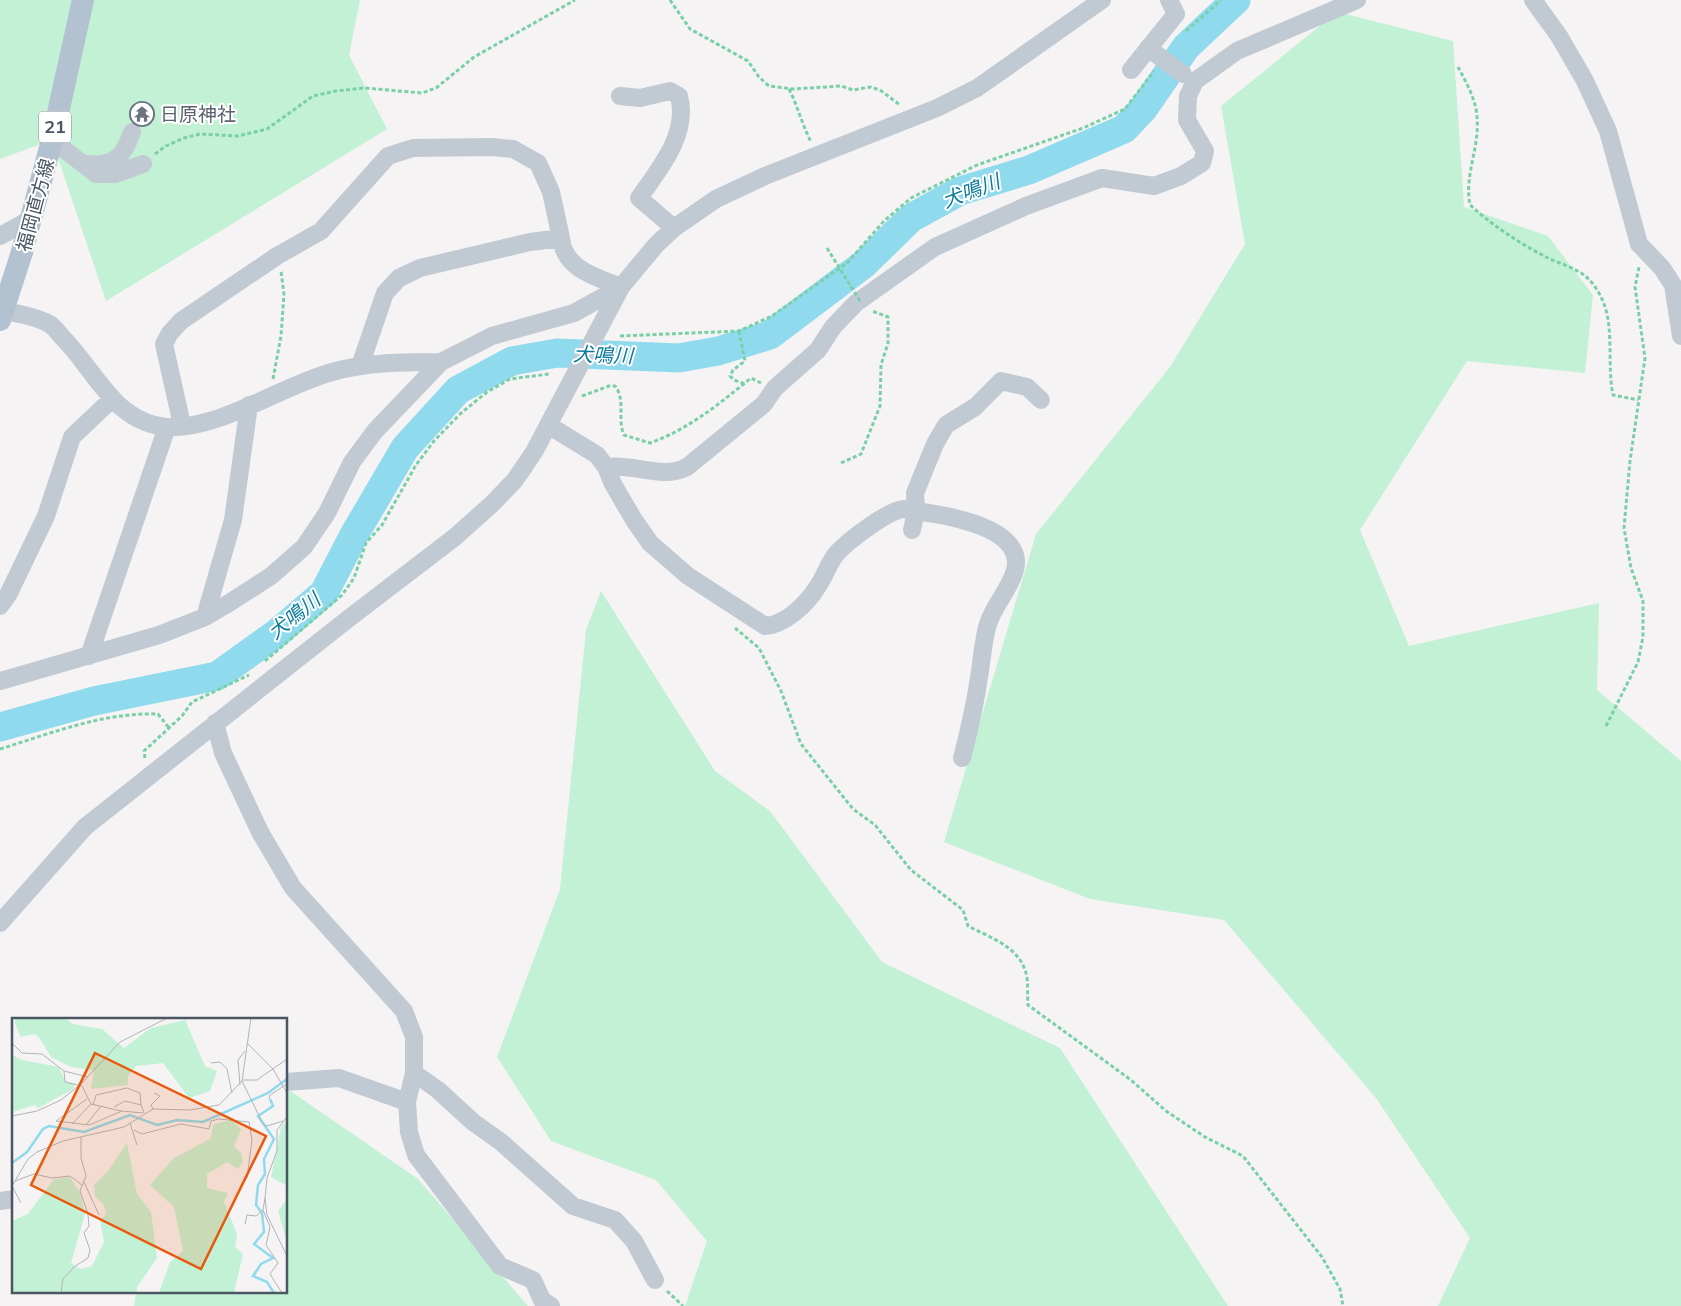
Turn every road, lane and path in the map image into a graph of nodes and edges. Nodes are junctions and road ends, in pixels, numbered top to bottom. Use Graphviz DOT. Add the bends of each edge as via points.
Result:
graph roads {
  1 [pos="83,0"];
  2 [pos="575,0"];
  3 [pos="670,0"];
  4 [pos="1102,0"];
  5 [pos="1169,0"];
  6 [pos="1221,0"];
  7 [pos="1357,0"];
  8 [pos="1533,0"];
  9 [pos="1184,32"];
  10 [pos="1148,48"];
  11 [pos="1237,51"];
  12 [pos="1158,66"];
  13 [pos="1458,66"];
  14 [pos="1131,70"];
  15 [pos="1183,74"];
  16 [pos="789,88"];
  17 [pos="620,96"];
  18 [pos="1188,103"];
  19 [pos="908,120"];
  20 [pos="132,132"];
  21 [pos="52,140"];
  22 [pos="818,156"];
  23 [pos="79,164"];
  24 [pos="143,164"];
  25 [pos="31,219"];
  26 [pos="674,228"];
  27 [pos="0,236"];
  28 [pos="561,238"];
  29 [pos="826,248"];
  30 [pos="277,256"];
  31 [pos="1649,256"];
  32 [pos="621,287"];
  33 [pos="860,301"];
  34 [pos="0,311"];
  35 [pos="0,320"];
  36 [pos="739,330"];
  37 [pos="620,336"];
  38 [pos="1681,336"];
  39 [pos="441,362"];
  40 [pos="360,366"];
  41 [pos="549,374"];
  42 [pos="744,384"];
  43 [pos="775,388"];
  44 [pos="566,390"];
  45 [pos="276,394"];
  46 [pos="111,400"];
  47 [pos="1041,400"];
  48 [pos="1638,400"];
  49 [pos="249,405"];
  50 [pos="548,425"];
  51 [pos="174,426"];
  52 [pos="841,463"];
  53 [pos="606,467"];
  54 [pos="916,511"];
  55 [pos="912,530"];
  56 [pos="0,606"];
  57 [pos="205,617"];
  58 [pos="733,626"];
  59 [pos="89,656"];
  60 [pos="264,662"];
  61 [pos="250,674"];
  62 [pos="0,681"];
  63 [pos="215,723"];
  64 [pos="1606,726"];
  65 [pos="169,728"];
  66 [pos="0,749"];
  67 [pos="962,758"];
  68 [pos="148,776"];
  69 [pos="0,923"];
  70 [pos="414,1073"];
  71 [pos="288,1082"];
  72 [pos="407,1102"];
  73 [pos="655,1280"];
  74 [pos="551,1306"];
  75 [pos="683,1306"];
  76 [pos="1343,1306"];
  1 -- 21 [label="main road, 福岡直方線 / 21"];
  2 -- 24 [label="path" via="474,57 436,88 422,93 365,88 313,96 267,130 238,136 200,134 184,138 166,146"];
  3 -- 16 [label="path" via="690,29 748,61 759,78 769,86"];
  4 -- 19 [label="street" via="977,88"];
  5 -- 10 [label="street" via="1176,14"];
  6 -- 9 [label="path"];
  7 -- 11 [label="street"];
  8 -- 31 [label="street" via="1585,81 1608,131 1639,244"];
  10 -- 14 [label="street"];
  10 -- 15 [label="street, bridge"];
  11 -- 15 [label="street" via="1228,48"];
  11 -- 18 [label="street" via="1195,81"];
  12 -- 36 [label="path" via="1125,109 1083,128 977,165 911,198 884,221 847,263 772,316"];
  13 -- 48 [label="path" via="1478,118 1468,179 1470,205 1491,224 1583,275 1594,286 1607,316 1613,395"];
  15 -- 18 [label="street" via="1183,95"];
  16 -- 19 [label="path" via="831,85 854,90 870,87 893,98"];
  16 -- 22 [label="path"];
  17 -- 26 [label="street" via="640,98 670,91 678,96 682,108 680,130 661,167 639,198"];
  18 -- 33 [label="street" via="1187,120 1205,151 1202,163 1181,176 1154,186 1094,179 935,247"];
  19 -- 22 [label="street"];
  20 -- 23 [label="street" via="126,150 114,160 100,165"];
  21 -- 23 [label="street"];
  21 -- 25 [label="main road, 福岡直方線 / 21"];
  22 -- 26 [label="street" via="716,199"];
  23 -- 24 [label="street" via="96,174 115,174"];
  25 -- 27 [label="street"];
  25 -- 35 [label="main road, 福岡直方線 / 21, bridge"];
  26 -- 32 [label="street"];
  28 -- 30 [label="street" via="551,192 538,163 513,150 492,147 413,148 388,156 321,232"];
  28 -- 32 [label="street" via="562,250 574,264"];
  28 -- 40 [label="street" via="530,242 430,266 399,278 386,294"];
  29 -- 33 [label="path, bridge"];
  30 -- 45 [label="path" via="284,294 281,336 273,374"];
  30 -- 51 [label="street" via="181,321 170,333 164,344"];
  31 -- 38 [label="street" via="1662,268 1672,285"];
  31 -- 48 [label="path" via="1640,264 1635,287 1644,358"];
  32 -- 39 [label="street" via="574,313 492,336"];
  32 -- 44 [label="street"];
  33 -- 43 [label="street" via="834,327 818,350"];
  33 -- 52 [label="path" via="870,310 888,318 888,343 881,365 880,406 861,454"];
  34 -- 46 [label="street" via="20,313 51,326 75,350"];
  36 -- 37 [label="path"];
  36 -- 42 [label="path" via="746,361 730,376"];
  39 -- 40 [label="street"];
  39 -- 57 [label="street" via="369,438 304,547 271,576"];
  40 -- 45 [label="street" via="331,372"];
  41 -- 60 [label="path" via="510,379 487,392 460,414 416,465 382,525 366,543 354,578 342,595"];
  42 -- 43 [label="path" via="751,378"];
  42 -- 44 [label="path" via="696,421 650,443 624,435 620,426 621,394 615,386 581,397"];
  43 -- 53 [label="street" via="764,404 746,420 676,472 660,473 621,465"];
  44 -- 50 [label="street"];
  45 -- 49 [label="street"];
  46 -- 51 [label="street" via="134,418"];
  46 -- 56 [label="street" via="72,438 46,516"];
  47 -- 54 [label="street" via="1027,387 1001,382 975,407 946,425 915,493"];
  48 -- 64 [label="path" via="1624,528 1630,568 1643,601 1643,637 1638,662"];
  49 -- 51 [label="street" via="202,424"];
  49 -- 57 [label="street" via="233,520"];
  50 -- 53 [label="street" via="597,455"];
  50 -- 63 [label="street" via="515,480 456,537"];
  51 -- 59 [label="street"];
  53 -- 54 [label="street" via="629,513 650,543 688,576 764,626 776,625 790,616 817,588 837,554 862,532 903,509"];
  54 -- 55 [label="street"];
  54 -- 67 [label="street" via="978,524 1012,545 1016,555 1015,570 988,624 974,712"];
  57 -- 59 [label="street"];
  58 -- 76 [label="path" via="759,648 781,691 801,744 853,809 875,825 912,870 963,910 968,926 1008,946 1019,958 1026,971 1028,1005 1131,1080 1166,1111 1205,1137 1243,1156 1322,1257 1340,1290"];
  59 -- 62 [label="street"];
  61 -- 65 [label="path" via="192,702"];
  63 -- 68 [label="street"];
  63 -- 70 [label="street" via="223,753 260,832 293,888 404,1012 414,1037"];
  65 -- 66 [label="path" via="158,714 131,713 65,728"];
  65 -- 68 [label="path" via="144,751"];
  68 -- 69 [label="street" via="85,827"];
  70 -- 72 [label="street"];
  70 -- 73 [label="street" via="501,1142 573,1206 615,1220 634,1241"];
  71 -- 72 [label="street" via="339,1078"];
  72 -- 74 [label="street" via="409,1132 416,1155 500,1266 533,1280 542,1300"];
  73 -- 75 [label="path"];
}
